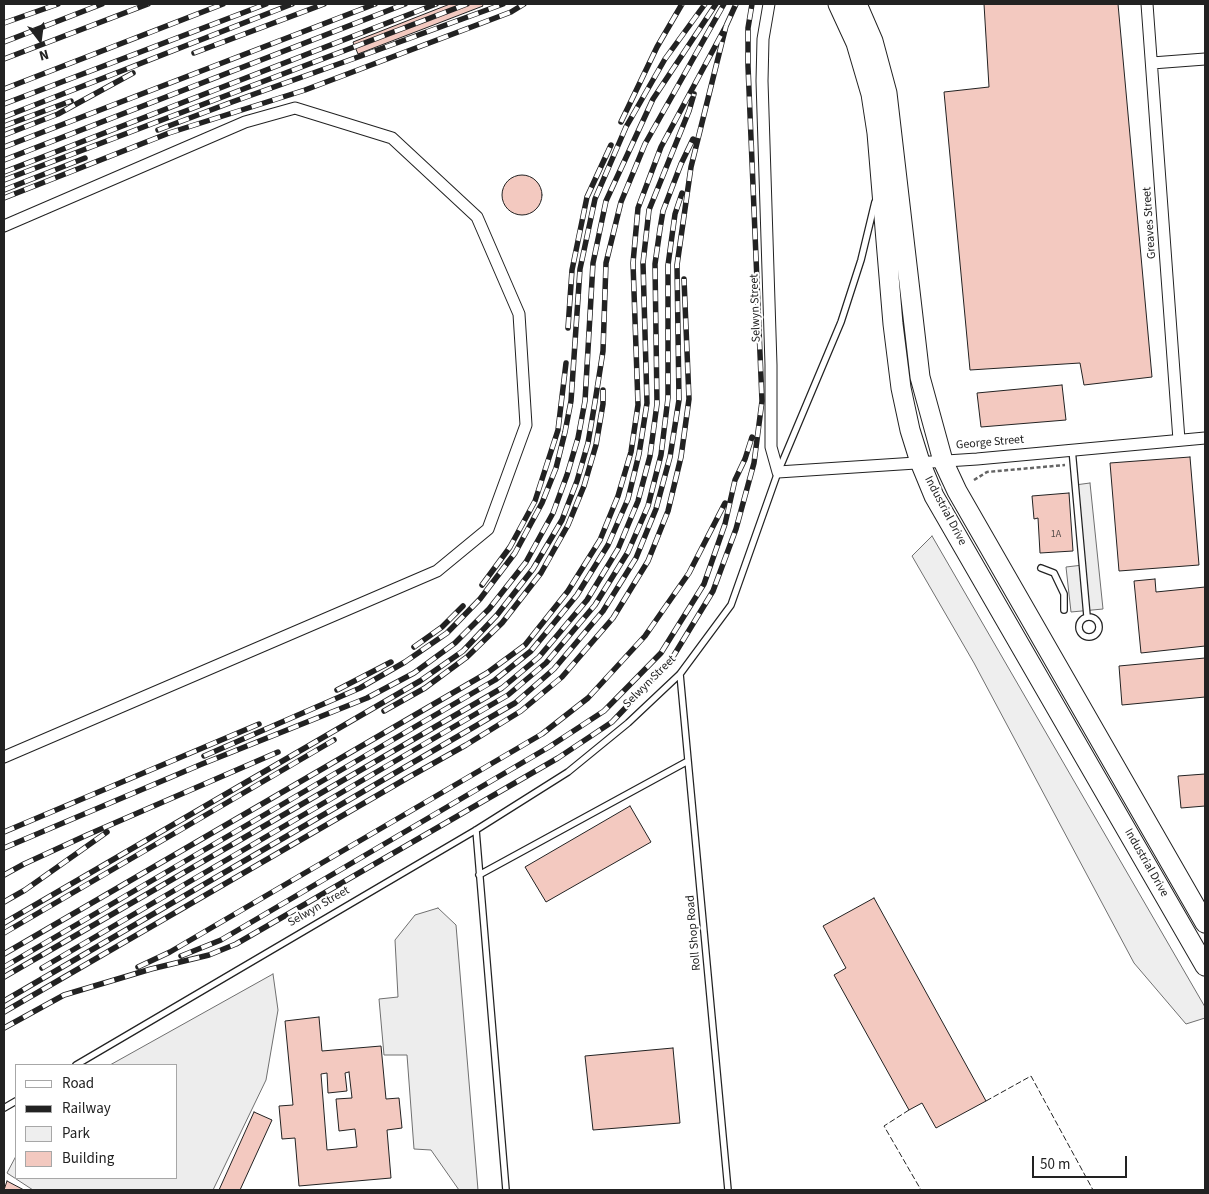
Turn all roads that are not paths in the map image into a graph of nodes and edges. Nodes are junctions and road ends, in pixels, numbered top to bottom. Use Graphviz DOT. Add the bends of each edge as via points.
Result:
graph roads {
  1 [pos="769,4"];
  2 [pos="838,4"];
  3 [pos="857,4"];
  4 [pos="1147,4"];
  5 [pos="1205,59"];
  6 [pos="1152,64"];
  7 [pos="881,175"];
  8 [pos="4,226"];
  9 [pos="1205,438"];
  10 [pos="1179,440"];
  11 [pos="1072,449"];
  12 [pos="943,461"];
  13 [pos="920,462"];
  14 [pos="778,472"];
  15 [pos="1041,568"];
  16 [pos="1064,610"];
  17 [pos="1087,616"];
  18 [pos="680,674"];
  19 [pos="4,757"];
  20 [pos="688,761"];
  21 [pos="476,830"];
  22 [pos="480,875"];
  23 [pos="1205,923"];
  24 [pos="1205,966"];
  25 [pos="78,1064"];
  26 [pos="15,1102"];
  27 [pos="4,1108"];
  28 [pos="506,1190"];
  29 [pos="728,1190"];
  1 -- 14 [label="street, Selwyn Street" via="763,38 762,82 771,447"];
  2 -- 7 [label="highway, Industrial Drive" via="856,43 871,94"];
  3 -- 12 [label="highway, Industrial Drive" via="873,41 887,93 920,377"];
  4 -- 6 [label="street, Greaves Street"];
  5 -- 6 [label="street"];
  6 -- 10 [label="street, Greaves Street"];
  7 -- 13 [label="highway, Industrial Drive" via="892,324 901,388"];
  7 -- 14 [label="lane" via="861,260 841,322"];
  8 -- 19 [label="street" via="245,122 296,108 392,138 477,217 519,314 526,425 488,528 437,571"];
  9 -- 10 [label="street, George Street"];
  10 -- 11 [label="street, George Street"];
  11 -- 12 [label="street, George Street"];
  11 -- 17 [label="lane"];
  12 -- 13 [label="street, George Street"];
  12 -- 23 [label="highway, Industrial Drive" via="957,491"];
  13 -- 14 [label="street, George Street"];
  13 -- 24 [label="highway, Industrial Drive" via="934,496"];
  14 -- 18 [label="lane, Selwyn Street" via="731,605"];
  15 -- 16 [label="lane" via="1054,573 1064,594"];
  18 -- 20 [label="lane, Roll Shop Road"];
  18 -- 21 [label="lane, Selwyn Street" via="628,724 568,772"];
  20 -- 22 [label="lane"];
  20 -- 29 [label="lane, Roll Shop Road"];
  21 -- 22 [label="lane"];
  21 -- 25 [label="lane, Selwyn Street"];
  22 -- 28 [label="lane"];
  26 -- 27 [label="lane"];
}
